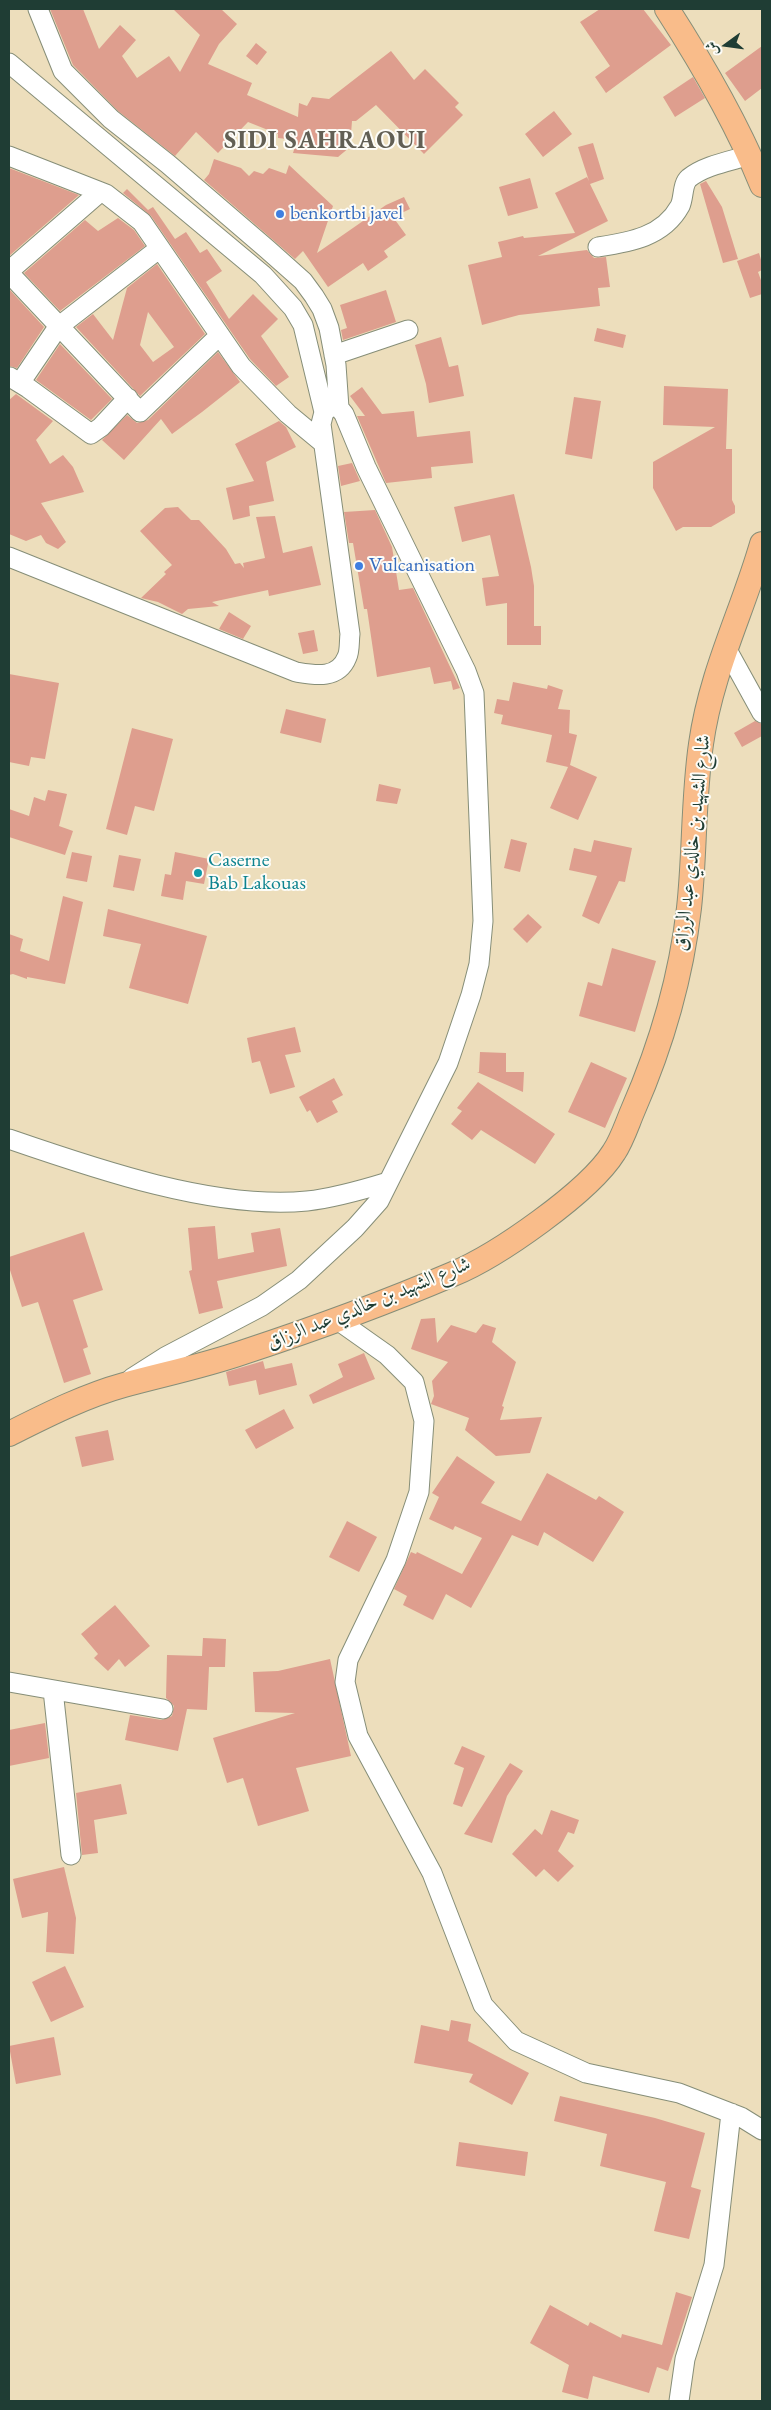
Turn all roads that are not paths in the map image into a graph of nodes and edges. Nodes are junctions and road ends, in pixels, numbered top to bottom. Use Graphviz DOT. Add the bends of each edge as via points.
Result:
graph roads {
  1 [pos="38,9"];
  2 [pos="667,9"];
  3 [pos="9,63"];
  4 [pos="750,155"];
  5 [pos="9,156"];
  6 [pos="762,185"];
  7 [pos="100,192"];
  8 [pos="598,247"];
  9 [pos="160,248"];
  10 [pos="9,272"];
  11 [pos="58,326"];
  12 [pos="408,330"];
  13 [pos="220,335"];
  14 [pos="334,355"];
  15 [pos="14,380"];
  16 [pos="128,398"];
  17 [pos="332,410"];
  18 [pos="323,443"];
  19 [pos="762,544"];
  20 [pos="9,557"];
  21 [pos="725,646"];
  22 [pos="762,713"];
  23 [pos="9,1139"];
  24 [pos="388,1182"];
  25 [pos="336,1319"];
  26 [pos="121,1386"];
  27 [pos="9,1434"];
  28 [pos="9,1682"];
  29 [pos="53,1690"];
  30 [pos="163,1708"];
  31 [pos="71,1855"];
  32 [pos="731,2113"];
  33 [pos="762,2130"];
  34 [pos="679,2401"];
  1 -- 14 [label="street" via="63,71 111,119 175,170 303,282 322,309"];
  2 -- 4 [label="main road" via="723,101"];
  3 -- 17 [label="street" via="263,275 293,308 303,325"];
  4 -- 6 [label="main road"];
  4 -- 8 [label="street" via="690,177 686,181 681,205 667,225 622,243"];
  5 -- 7 [label="street"];
  7 -- 9 [label="street" via="142,222"];
  7 -- 10 [label="street"];
  9 -- 11 [label="street"];
  9 -- 13 [label="street"];
  10 -- 11 [label="street"];
  11 -- 15 [label="street"];
  11 -- 16 [label="street"];
  12 -- 14 [label="street"];
  13 -- 16 [label="street" via="140,412"];
  13 -- 18 [label="street" via="241,366 288,414"];
  14 -- 17 [label="street"];
  15 -- 16 [label="street" via="91,434"];
  17 -- 18 [label="street" via="321,424"];
  17 -- 24 [label="street" via="466,671 474,693 476,715 483,921 479,964 448,1063"];
  18 -- 20 [label="street" via="350,634 347,658 336,672 318,676 296,672"];
  19 -- 21 [label="main road, شارع الشهيد بن خالدي عبد الرزاق"];
  21 -- 22 [label="street"];
  21 -- 25 [label="main road, شارع الشهيد بن خالدي عبد الرزاق" via="709,697 701,746 690,905 683,951 670,1008 615,1151 592,1180 514,1240 457,1273"];
  23 -- 24 [label="street" via="81,1164 234,1200 308,1201"];
  24 -- 26 [label="street" via="378,1201 355,1228 298,1280 262,1306 165,1357"];
  25 -- 26 [label="main road, شارع الشهيد بن خالدي عبد الرزاق" via="243,1353"];
  25 -- 32 [label="street" via="387,1355 414,1382 424,1421 419,1492 396,1560 348,1660 345,1682 358,1736 432,1873 483,2005 516,2040 586,2073 679,2094"];
  26 -- 27 [label="main road, شارع الشهيد بن خالدي عبد الرزاق"];
  28 -- 29 [label="street"];
  29 -- 30 [label="street"];
  29 -- 31 [label="street"];
  32 -- 33 [label="street"];
  32 -- 34 [label="street" via="714,2265 685,2359"];
}
